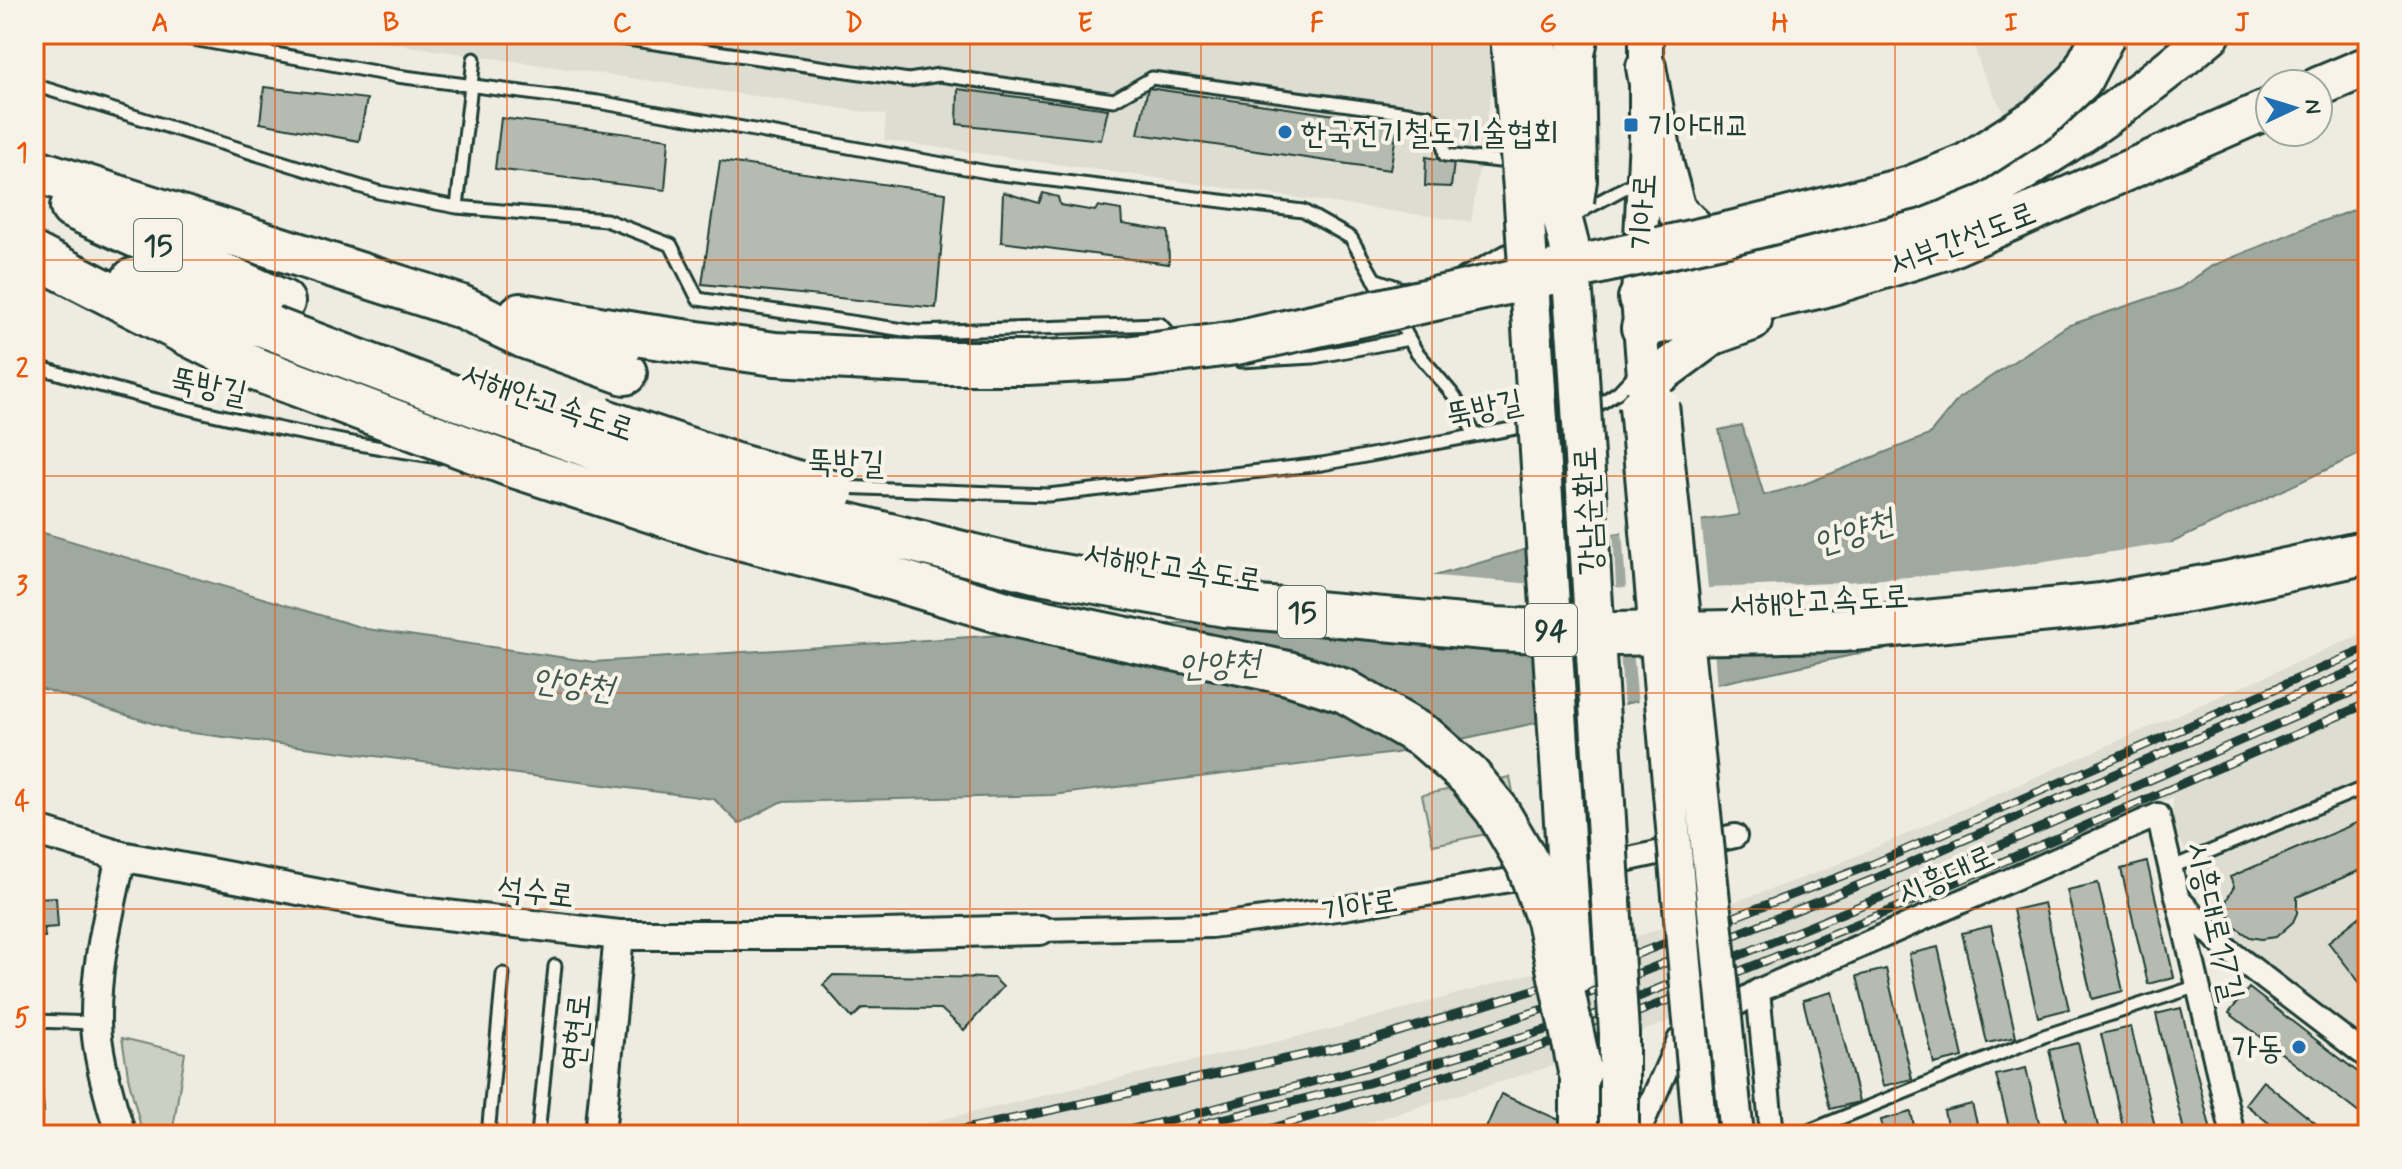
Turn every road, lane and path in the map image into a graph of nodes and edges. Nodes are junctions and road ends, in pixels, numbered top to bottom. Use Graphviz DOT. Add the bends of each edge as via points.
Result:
graph roads {
  1 [pos="165,34"];
  2 [pos="593,34"];
  3 [pos="1510,34"];
  4 [pos="1539,34"];
  5 [pos="1579,34"];
  6 [pos="2104,34"];
  7 [pos="2211,34"];
  8 [pos="1646,50"];
  9 [pos="474,59"];
  10 [pos="2368,66"];
  11 [pos="2334,80"];
  12 [pos="34,85"];
  13 [pos="471,87"];
  14 [pos="1532,95"];
  15 [pos="1530,111"];
  16 [pos="2254,115"];
  17 [pos="34,170"];
  18 [pos="1643,178"];
  19 [pos="34,189"];
  20 [pos="457,207"];
  21 [pos="1552,235"];
  22 [pos="34,246"];
  23 [pos="34,255"];
  24 [pos="1821,271"];
  25 [pos="1374,279"];
  26 [pos="1444,280"];
  27 [pos="1417,286"];
  28 [pos="459,306"];
  29 [pos="1640,313"];
  30 [pos="277,315"];
  31 [pos="1409,339"];
  32 [pos="1225,362"];
  33 [pos="1196,364"];
  34 [pos="34,366"];
  35 [pos="625,373"];
  36 [pos="1646,390"];
  37 [pos="1475,435"];
  38 [pos="445,458"];
  39 [pos="460,461"];
  40 [pos="575,474"];
  41 [pos="635,478"];
  42 [pos="726,483"];
  43 [pos="757,484"];
  44 [pos="2368,523"];
  45 [pos="2368,552"];
  46 [pos="2368,786"];
  47 [pos="2158,815"];
  48 [pos="34,830"];
  49 [pos="1735,836"];
  50 [pos="121,856"];
  51 [pos="2170,868"];
  52 [pos="2177,898"];
  53 [pos="1040,930"];
  54 [pos="619,935"];
  55 [pos="555,966"];
  56 [pos="503,974"];
  57 [pos="2198,986"];
  58 [pos="1758,991"];
  59 [pos="34,1021"];
  60 [pos="95,1023"];
  61 [pos="2368,1057"];
  62 [pos="1580,1071"];
  63 [pos="121,1135"];
  64 [pos="488,1135"];
  65 [pos="538,1135"];
  66 [pos="600,1135"];
  67 [pos="1580,1135"];
  68 [pos="1619,1135"];
  69 [pos="1637,1135"];
  70 [pos="1700,1135"];
  71 [pos="1737,1135"];
  72 [pos="1772,1135"];
  73 [pos="1799,1135"];
  74 [pos="2233,1135"];
  1 -- 13 [label="lane"];
  2 -- 15 [label="lane" via="909,80 939,75 1114,100 1152,78 1429,116 1441,126 1445,155 1499,161 1515,148"];
  3 -- 62 [label="highway, 강남순환로 / 94, bridge"];
  4 -- 14 [label="lane"];
  4 -- 21 [label="highway, 강남순환로 / 94, bridge" via="1554,186"];
  5 -- 21 [label="highway, bridge" via="1577,180"];
  6 -- 28 [label="highway, bridge" via="2080,80 2040,118 1967,165 1910,188 1236,343 1126,358 944,363 775,354"];
  7 -- 24 [label="highway, 서부간선도로" via="2137,94 2000,185"];
  8 -- 18 [label="main road, 기아로"];
  8 -- 24 [label="highway" via="1676,210 1709,242"];
  9 -- 13 [label="lane"];
  10 -- 11 [label="highway"];
  12 -- 20 [label="lane" via="378,192"];
  13 -- 20 [label="lane"];
  13 -- 25 [label="lane" via="598,102 993,173 1303,211 1351,238"];
  16 -- 24 [label="highway, 서부간선도로" via="1945,250"];
  17 -- 28 [label="highway"];
  18 -- 21 [label="lane"];
  18 -- 29 [label="main road, 기아로"];
  19 -- 30 [label="highway, 서해안고속도로 / 15"];
  20 -- 33 [label="lane" via="606,220 671,245 698,299 917,332 1160,324"];
  21 -- 26 [label="lane"];
  21 -- 68 [label="highway, 강남순환로 / 94, bridge" via="1577,342 1619,1033"];
  22 -- 30 [label="highway, 서해안고속도로 / 15"];
  23 -- 62 [label="highway, bridge" via="258,370 511,465 716,532 1013,615 1288,673 1345,691 1426,738 1496,809 1528,864 1548,920"];
  24 -- 29 [label="highway, 서부간선도로"];
  24 -- 36 [label="highway" via="1749,323 1713,335"];
  25 -- 27 [label="lane" via="1403,289"];
  25 -- 31 [label="lane"];
  28 -- 35 [label="highway" via="525,337"];
  29 -- 36 [label="main road, 기아로"];
  30 -- 44 [label="highway, 서해안고속도로 / 15, bridge" via="732,464 866,502 1053,546 1245,580 1503,603 1836,602 2099,576 2219,557"];
  30 -- 45 [label="highway, 서해안고속도로 / 15, bridge" via="483,408 720,493 1035,571 1239,606 1540,631 1842,630 2102,605"];
  31 -- 32 [label="lane" via="1314,357"];
  31 -- 37 [label="lane" via="1455,397"];
  34 -- 38 [label="lane, 뚝방길" via="127,394"];
  36 -- 37 [label="lane, 뚝방길" via="1618,392 1581,416"];
  36 -- 70 [label="main road, 기아로, bridge"];
  36 -- 71 [label="main road, 기아로, bridge"];
  37 -- 43 [label="lane, 뚝방길" via="1322,464 1048,495"];
  39 -- 40 [label="lane"];
  41 -- 42 [label="lane"];
  46 -- 51 [label="lane"];
  47 -- 51 [label="street, 시흥대로17길"];
  47 -- 58 [label="street, 시흥대로"];
  48 -- 50 [label="street, 석수로"];
  49 -- 53 [label="street, 기아로" via="1597,865 1211,926"];
  50 -- 54 [label="street, 석수로" via="403,910"];
  50 -- 60 [label="street" via="99,957"];
  51 -- 52 [label="street, 시흥대로17길"];
  52 -- 57 [label="street, 시흥대로17길"];
  52 -- 61 [label="street" via="2225,948"];
  53 -- 54 [label="street, 석수로"];
  54 -- 66 [label="street, 연현로"];
  55 -- 65 [label="lane"];
  56 -- 64 [label="lane"];
  57 -- 73 [label="lane" via="2044,1036"];
  57 -- 74 [label="street, 시흥대로17길"];
  58 -- 69 [label="street, 시흥대로" via="1679,1040"];
  58 -- 72 [label="street"];
  59 -- 60 [label="lane"];
  60 -- 63 [label="street"];
  62 -- 67 [label="highway, 강남순환로"];
}
